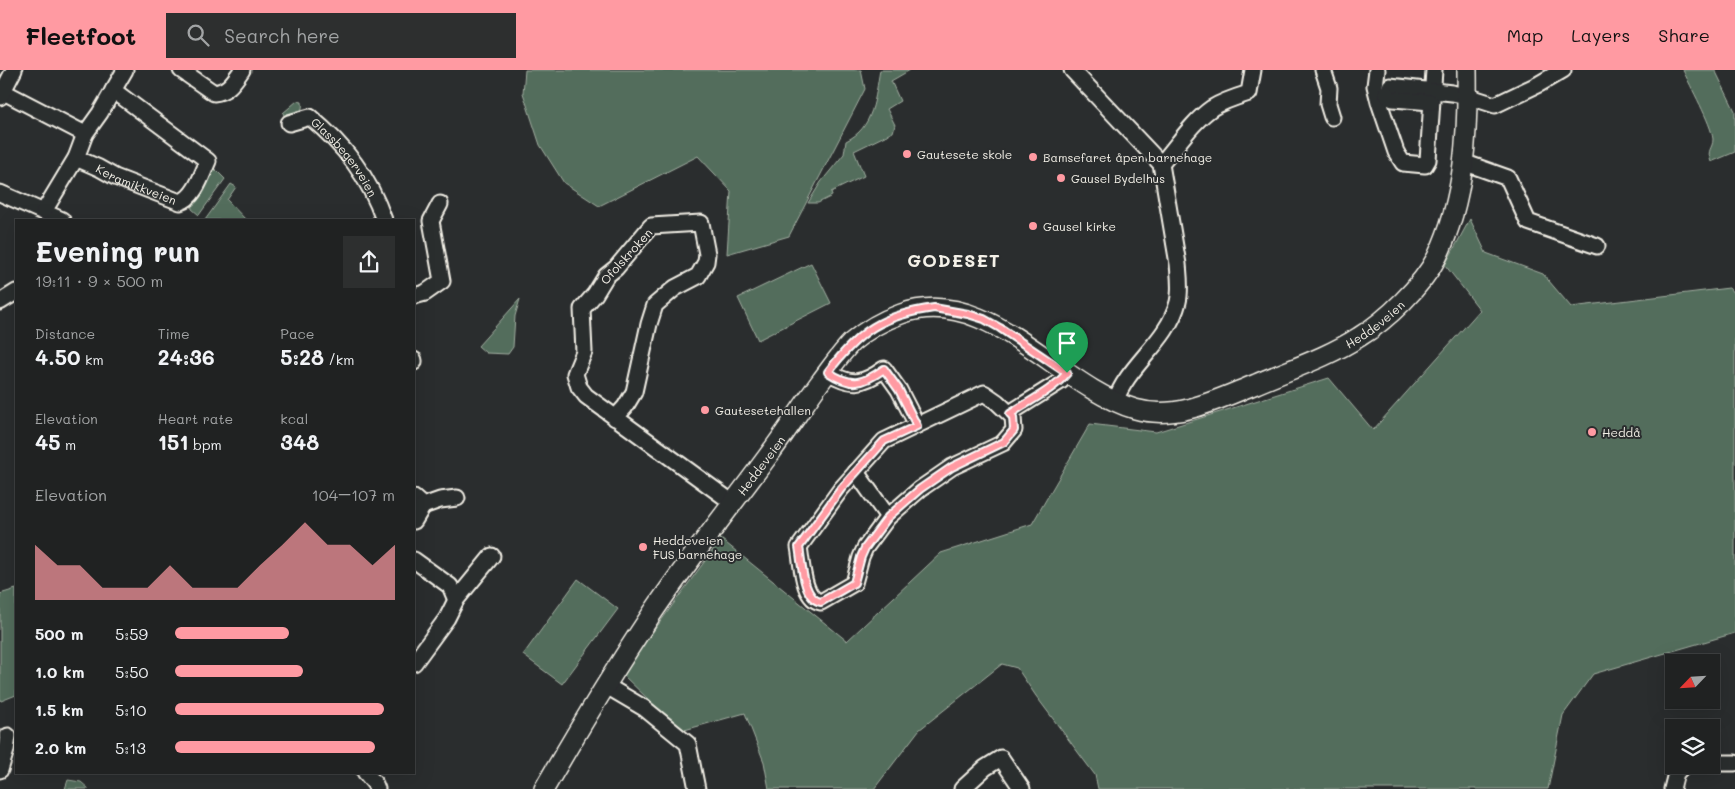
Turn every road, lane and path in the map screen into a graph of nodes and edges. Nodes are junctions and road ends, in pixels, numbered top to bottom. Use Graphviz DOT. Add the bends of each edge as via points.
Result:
graph roads {
  1 [pos="14,70"];
  2 [pos="125,70"];
  3 [pos="181,70"];
  4 [pos="242,70"];
  5 [pos="1072,70"];
  6 [pos="1253,70"];
  7 [pos="1323,70"];
  8 [pos="1377,70"];
  9 [pos="1434,70"];
  10 [pos="1467,70"];
  11 [pos="1556,72"];
  12 [pos="1388,89"];
  13 [pos="113,90"];
  14 [pos="1,93"];
  15 [pos="1432,96"];
  16 [pos="1467,96"];
  17 [pos="1332,117"];
  18 [pos="289,123"];
  19 [pos="85,134"];
  20 [pos="76,158"];
  21 [pos="1463,162"];
  22 [pos="1161,164"];
  23 [pos="0,193"];
  24 [pos="440,204"];
  25 [pos="44,211"];
  26 [pos="60,219"];
  27 [pos="384,219"];
  28 [pos="1597,246"];
  29 [pos="15,292"];
  30 [pos="415,296"];
  31 [pos="1,299"];
  32 [pos="828,372"];
  33 [pos="1067,373"];
  34 [pos="1115,402"];
  35 [pos="1010,414"];
  36 [pos="615,418"];
  37 [pos="917,426"];
  38 [pos="856,472"];
  39 [pos="457,498"];
  40 [pos="418,502"];
  41 [pos="734,503"];
  42 [pos="415,516"];
  43 [pos="888,517"];
  44 [pos="492,556"];
  45 [pos="415,561"];
  46 [pos="456,600"];
  47 [pos="415,662"];
  48 [pos="605,685"];
  49 [pos="8,736"];
  50 [pos="1735,762"];
  51 [pos="1720,763"];
  52 [pos="0,770"];
  53 [pos="367,774"];
  54 [pos="1676,774"];
  55 [pos="377,789"];
  56 [pos="544,789"];
  57 [pos="697,789"];
  58 [pos="962,789"];
  59 [pos="1022,789"];
  60 [pos="1672,789"];
  1 -- 14 [label="street"];
  2 -- 13 [label="street"];
  3 -- 4 [label="street" via="214,94 229,88"];
  5 -- 22 [label="street"];
  6 -- 22 [label="street" via="1248,93 1211,109"];
  7 -- 17 [label="street" via="1329,88 1328,104"];
  8 -- 15 [label="street" via="1375,86 1379,102 1403,163 1425,165 1428,160"];
  9 -- 15 [label="street"];
  10 -- 16 [label="street, Heddeveien"];
  11 -- 16 [label="street" via="1495,105"];
  12 -- 15 [label="street"];
  13 -- 19 [label="street"];
  13 -- 20 [label="street, Keramikkveien" via="208,160 197,186 185,201 180,202"];
  14 -- 19 [label="street"];
  15 -- 16 [label="street"];
  16 -- 21 [label="street, Heddeveien"];
  18 -- 27 [label="street, Glassbegerveien" via="310,117 340,143 366,179"];
  19 -- 20 [label="street"];
  20 -- 25 [label="street"];
  21 -- 28 [label="street" via="1508,178 1528,222"];
  21 -- 34 [label="street, Heddeveien" via="1453,211 1436,260 1414,289 1362,335 1298,367 1184,411 1148,412"];
  22 -- 34 [label="street" via="1178,264 1178,301 1164,332 1129,374"];
  23 -- 25 [label="street"];
  24 -- 30 [label="street" via="431,221 442,281"];
  25 -- 26 [label="street"];
  29 -- 31 [label="street"];
  32 -- 33 [label="street, Heddeveien" via="854,340 878,324 903,313 934,308 984,319"];
  32 -- 37 [label="street" via="840,380 854,382 884,369"];
  32 -- 41 [label="street, Heddeveien"];
  33 -- 34 [label="street, Heddeveien"];
  33 -- 35 [label="street" via="1061,381"];
  35 -- 37 [label="street" via="984,393"];
  35 -- 43 [label="street" via="1014,430 1004,442 952,467"];
  36 -- 36 [label="street, Ofolskroken" via="634,392 656,305 675,288 698,276 706,262 701,223 651,226 606,276 582,310 584,352 575,374 576,381 586,396"];
  36 -- 41 [label="street, Ofolskroken"];
  37 -- 38 [label="street" via="884,441"];
  38 -- 43 [label="street"];
  38 -- 43 [label="street" via="799,547 805,583 813,598 821,602 854,583 865,548"];
  39 -- 40 [label="street"];
  40 -- 42 [label="street"];
  41 -- 48 [label="street, Heddeveien" via="653,612"];
  44 -- 46 [label="street"];
  45 -- 46 [label="street" via="450,586"];
  46 -- 47 [label="street"];
  48 -- 56 [label="street, Heddeveien"];
  48 -- 57 [label="street" via="644,708 688,744"];
  49 -- 52 [label="street"];
  50 -- 51 [label="street"];
  53 -- 55 [label="street"];
  54 -- 60 [label="street"];
  58 -- 59 [label="street" via="1001,758"];
}
